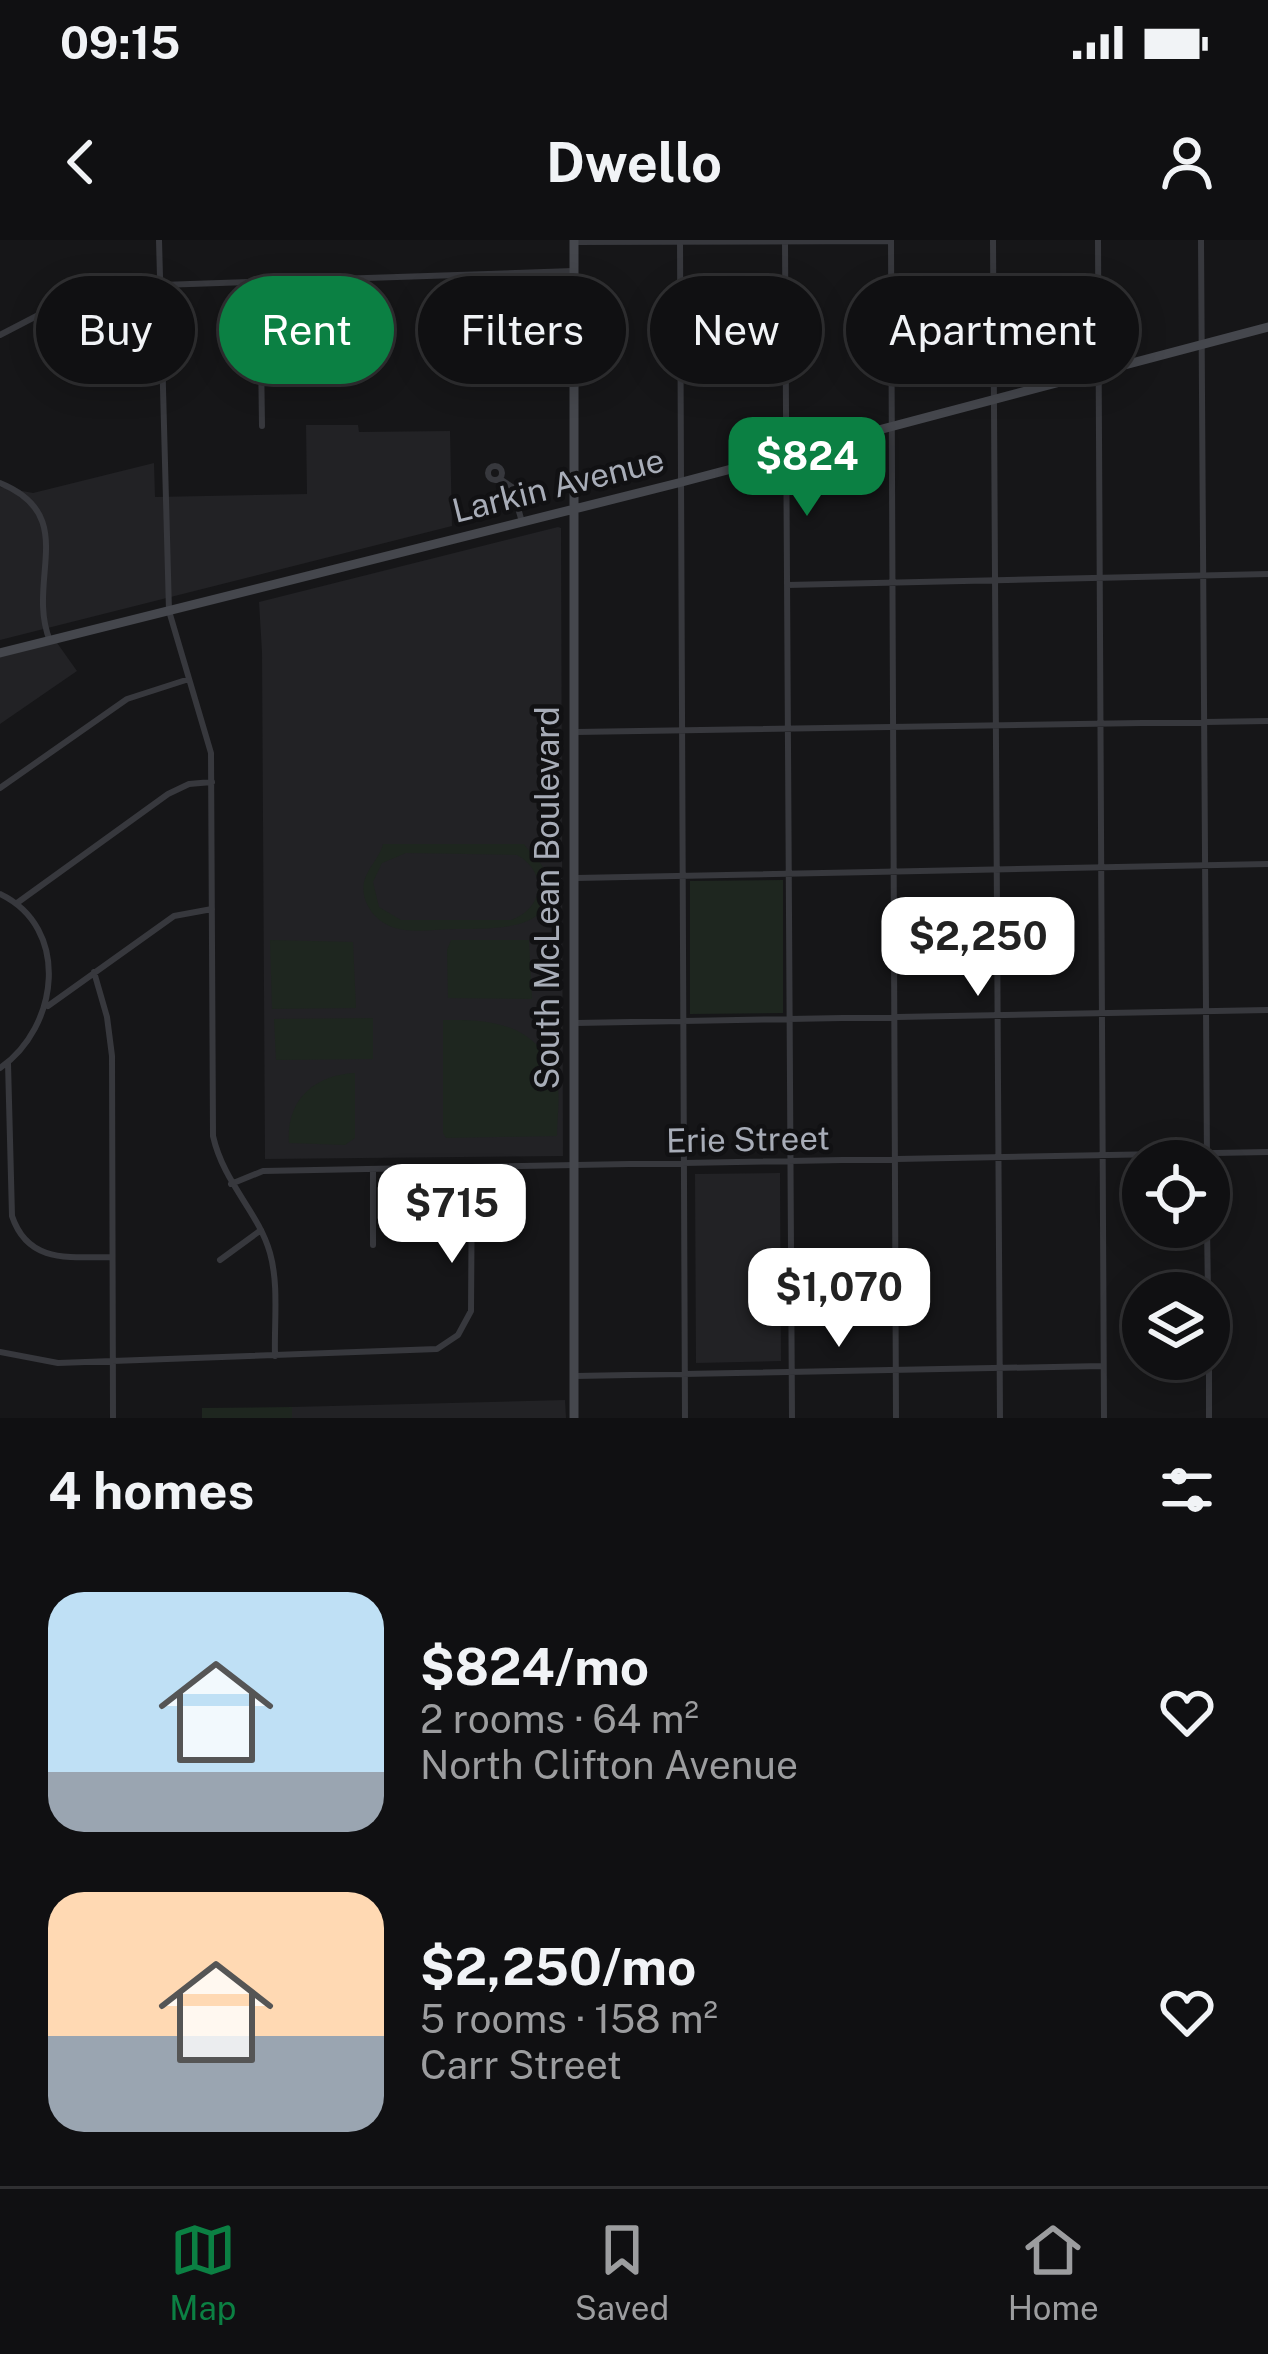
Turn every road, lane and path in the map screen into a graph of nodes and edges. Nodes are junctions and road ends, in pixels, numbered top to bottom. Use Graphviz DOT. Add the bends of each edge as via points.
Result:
graph roads {
  1 [pos="159,240"];
  2 [pos="891,240"];
  3 [pos="993,240"];
  4 [pos="1098,240"];
  5 [pos="1202,240"];
  6 [pos="574,241"];
  7 [pos="680,241"];
  8 [pos="785,242"];
  9 [pos="574,271"];
  10 [pos="160,276"];
  11 [pos="1098,276"];
  12 [pos="394,277"];
  13 [pos="36,316"];
  14 [pos="1268,327"];
  15 [pos="0,335"];
  16 [pos="1202,346"];
  17 [pos="1139,362"];
  18 [pos="163,384"];
  19 [pos="261,384"];
  20 [pos="1053,384"];
  21 [pos="1099,384"];
  22 [pos="995,399"];
  23 [pos="262,426"];
  24 [pos="892,426"];
  25 [pos="786,453"];
  26 [pos="500,479"];
  27 [pos="682,482"];
  28 [pos="0,483"];
  29 [pos="574,508"];
  30 [pos="522,521"];
  31 [pos="1268,574"];
  32 [pos="1203,576"];
  33 [pos="1099,578"];
  34 [pos="995,580"];
  35 [pos="892,582"];
  36 [pos="787,585"];
  37 [pos="169,611"];
  38 [pos="50,641"];
  39 [pos="0,653"];
  40 [pos="189,679"];
  41 [pos="1268,721"];
  42 [pos="1205,722"];
  43 [pos="1101,723"];
  44 [pos="998,725"];
  45 [pos="894,727"];
  46 [pos="788,729"];
  47 [pos="681,731"];
  48 [pos="573,732"];
  49 [pos="212,782"];
  50 [pos="0,788"];
  51 [pos="1268,864"];
  52 [pos="1205,865"];
  53 [pos="1101,867"];
  54 [pos="998,870"];
  55 [pos="894,872"];
  56 [pos="788,875"];
  57 [pos="682,877"];
  58 [pos="574,878"];
  59 [pos="0,894"];
  60 [pos="17,903"];
  61 [pos="212,909"];
  62 [pos="94,973"];
  63 [pos="45,1008"];
  64 [pos="1268,1010"];
  65 [pos="1207,1011"];
  66 [pos="1102,1013"];
  67 [pos="999,1015"];
  68 [pos="895,1017"];
  69 [pos="790,1020"];
  70 [pos="682,1022"];
  71 [pos="575,1023"];
  72 [pos="4,1065"];
  73 [pos="1207,1140"];
  74 [pos="1268,1152"];
  75 [pos="1103,1156"];
  76 [pos="1122,1156"];
  77 [pos="1230,1156"];
  78 [pos="1000,1159"];
  79 [pos="896,1160"];
  80 [pos="790,1162"];
  81 [pos="683,1165"];
  82 [pos="577,1166"];
  83 [pos="472,1168"];
  84 [pos="373,1169"];
  85 [pos="231,1184"];
  86 [pos="261,1231"];
  87 [pos="373,1245"];
  88 [pos="111,1256"];
  89 [pos="220,1259"];
  90 [pos="0,1352"];
  91 [pos="275,1356"];
  92 [pos="113,1360"];
  93 [pos="1103,1366"];
  94 [pos="1000,1368"];
  95 [pos="896,1370"];
  96 [pos="791,1371"];
  97 [pos="685,1373"];
  98 [pos="575,1376"];
  99 [pos="1209,1380"];
  100 [pos="113,1418"];
  101 [pos="574,1418"];
  102 [pos="685,1418"];
  103 [pos="791,1418"];
  104 [pos="896,1418"];
  105 [pos="1000,1418"];
  106 [pos="1104,1418"];
  107 [pos="1209,1418"];
  1 -- 10 [label="street"];
  2 -- 8 [label="street"];
  2 -- 24 [label="street"];
  3 -- 22 [label="street"];
  4 -- 11 [label="street"];
  5 -- 16 [label="street"];
  6 -- 7 [label="street"];
  6 -- 9 [label="main road, South McLean Boulevard"];
  7 -- 8 [label="street"];
  7 -- 27 [label="street"];
  8 -- 25 [label="street"];
  9 -- 12 [label="street"];
  9 -- 29 [label="main road, South McLean Boulevard"];
  13 -- 15 [label="street"];
  14 -- 16 [label="main road, Larkin Avenue"];
  16 -- 17 [label="main road, Larkin Avenue"];
  16 -- 32 [label="street"];
  18 -- 37 [label="street"];
  19 -- 23 [label="street"];
  20 -- 22 [label="main road, Larkin Avenue"];
  21 -- 33 [label="street"];
  22 -- 24 [label="main road, Larkin Avenue"];
  22 -- 34 [label="street"];
  24 -- 25 [label="main road, Larkin Avenue"];
  24 -- 35 [label="street"];
  25 -- 27 [label="main road, Larkin Avenue"];
  25 -- 36 [label="street"];
  26 -- 30 [label="street" via="512,487"];
  27 -- 29 [label="main road, Larkin Avenue"];
  27 -- 47 [label="street"];
  28 -- 38 [label="street" via="27,498 45,525 40,595"];
  29 -- 30 [label="main road, Larkin Avenue"];
  29 -- 48 [label="main road, South McLean Boulevard"];
  30 -- 37 [label="main road, Larkin Avenue"];
  31 -- 32 [label="street"];
  32 -- 33 [label="street"];
  32 -- 42 [label="street"];
  33 -- 34 [label="street"];
  33 -- 43 [label="street"];
  34 -- 35 [label="street"];
  34 -- 44 [label="street"];
  35 -- 36 [label="street"];
  35 -- 45 [label="street"];
  36 -- 46 [label="street"];
  37 -- 38 [label="main road, Larkin Avenue"];
  37 -- 40 [label="street"];
  38 -- 39 [label="main road, Larkin Avenue"];
  40 -- 49 [label="street"];
  40 -- 50 [label="street" via="127,699"];
  41 -- 42 [label="street"];
  42 -- 43 [label="street"];
  42 -- 52 [label="street"];
  43 -- 44 [label="street"];
  43 -- 53 [label="street"];
  44 -- 45 [label="street"];
  44 -- 54 [label="street"];
  45 -- 46 [label="street"];
  45 -- 55 [label="street"];
  46 -- 47 [label="street"];
  46 -- 56 [label="street"];
  47 -- 48 [label="street"];
  47 -- 57 [label="street"];
  48 -- 58 [label="main road, South McLean Boulevard"];
  49 -- 60 [label="street" via="168,794"];
  49 -- 61 [label="street"];
  51 -- 52 [label="street"];
  52 -- 53 [label="street"];
  52 -- 65 [label="street"];
  53 -- 54 [label="street"];
  53 -- 66 [label="street"];
  54 -- 55 [label="street"];
  54 -- 67 [label="street"];
  55 -- 56 [label="street"];
  55 -- 68 [label="street"];
  56 -- 57 [label="street"];
  56 -- 69 [label="street"];
  57 -- 58 [label="street"];
  57 -- 70 [label="street"];
  58 -- 71 [label="main road, South McLean Boulevard"];
  59 -- 60 [label="street"];
  60 -- 63 [label="street" via="46,950"];
  61 -- 62 [label="street" via="174,916"];
  61 -- 85 [label="street" via="213,1136"];
  62 -- 63 [label="street"];
  62 -- 88 [label="street" via="112,1056"];
  63 -- 72 [label="street"];
  64 -- 65 [label="street"];
  65 -- 66 [label="street"];
  65 -- 73 [label="street"];
  66 -- 67 [label="street"];
  66 -- 75 [label="street"];
  67 -- 68 [label="street"];
  67 -- 78 [label="street"];
  68 -- 69 [label="street"];
  68 -- 79 [label="street"];
  69 -- 70 [label="street"];
  69 -- 80 [label="street"];
  70 -- 71 [label="street"];
  70 -- 81 [label="street"];
  71 -- 82 [label="main road, South McLean Boulevard"];
  72 -- 88 [label="street" via="18,1232 52,1256"];
  74 -- 77 [label="street, Erie Street"];
  75 -- 76 [label="street, Erie Street"];
  75 -- 78 [label="street, Erie Street"];
  75 -- 93 [label="street"];
  78 -- 79 [label="street, Erie Street"];
  78 -- 94 [label="street"];
  79 -- 80 [label="street, Erie Street"];
  79 -- 95 [label="street"];
  80 -- 81 [label="street, Erie Street"];
  80 -- 96 [label="street"];
  81 -- 82 [label="street, Erie Street"];
  81 -- 97 [label="street"];
  82 -- 83 [label="street, Erie Street"];
  82 -- 98 [label="main road, South McLean Boulevard"];
  83 -- 84 [label="street, Erie Street"];
  83 -- 91 [label="street" via="471,1312 449,1344 407,1353"];
  84 -- 85 [label="street, Erie Street" via="262,1172"];
  84 -- 87 [label="street"];
  85 -- 86 [label="street"];
  86 -- 89 [label="street"];
  86 -- 91 [label="street" via="272,1266"];
  88 -- 92 [label="street"];
  90 -- 92 [label="street" via="45,1362"];
  91 -- 92 [label="street"];
  92 -- 100 [label="street"];
  93 -- 94 [label="street"];
  93 -- 106 [label="street"];
  94 -- 95 [label="street"];
  94 -- 105 [label="street"];
  95 -- 96 [label="street"];
  95 -- 104 [label="street"];
  96 -- 97 [label="street"];
  96 -- 103 [label="street"];
  97 -- 98 [label="street"];
  97 -- 102 [label="street"];
  98 -- 101 [label="main road, South McLean Boulevard"];
  99 -- 107 [label="street"];
}
